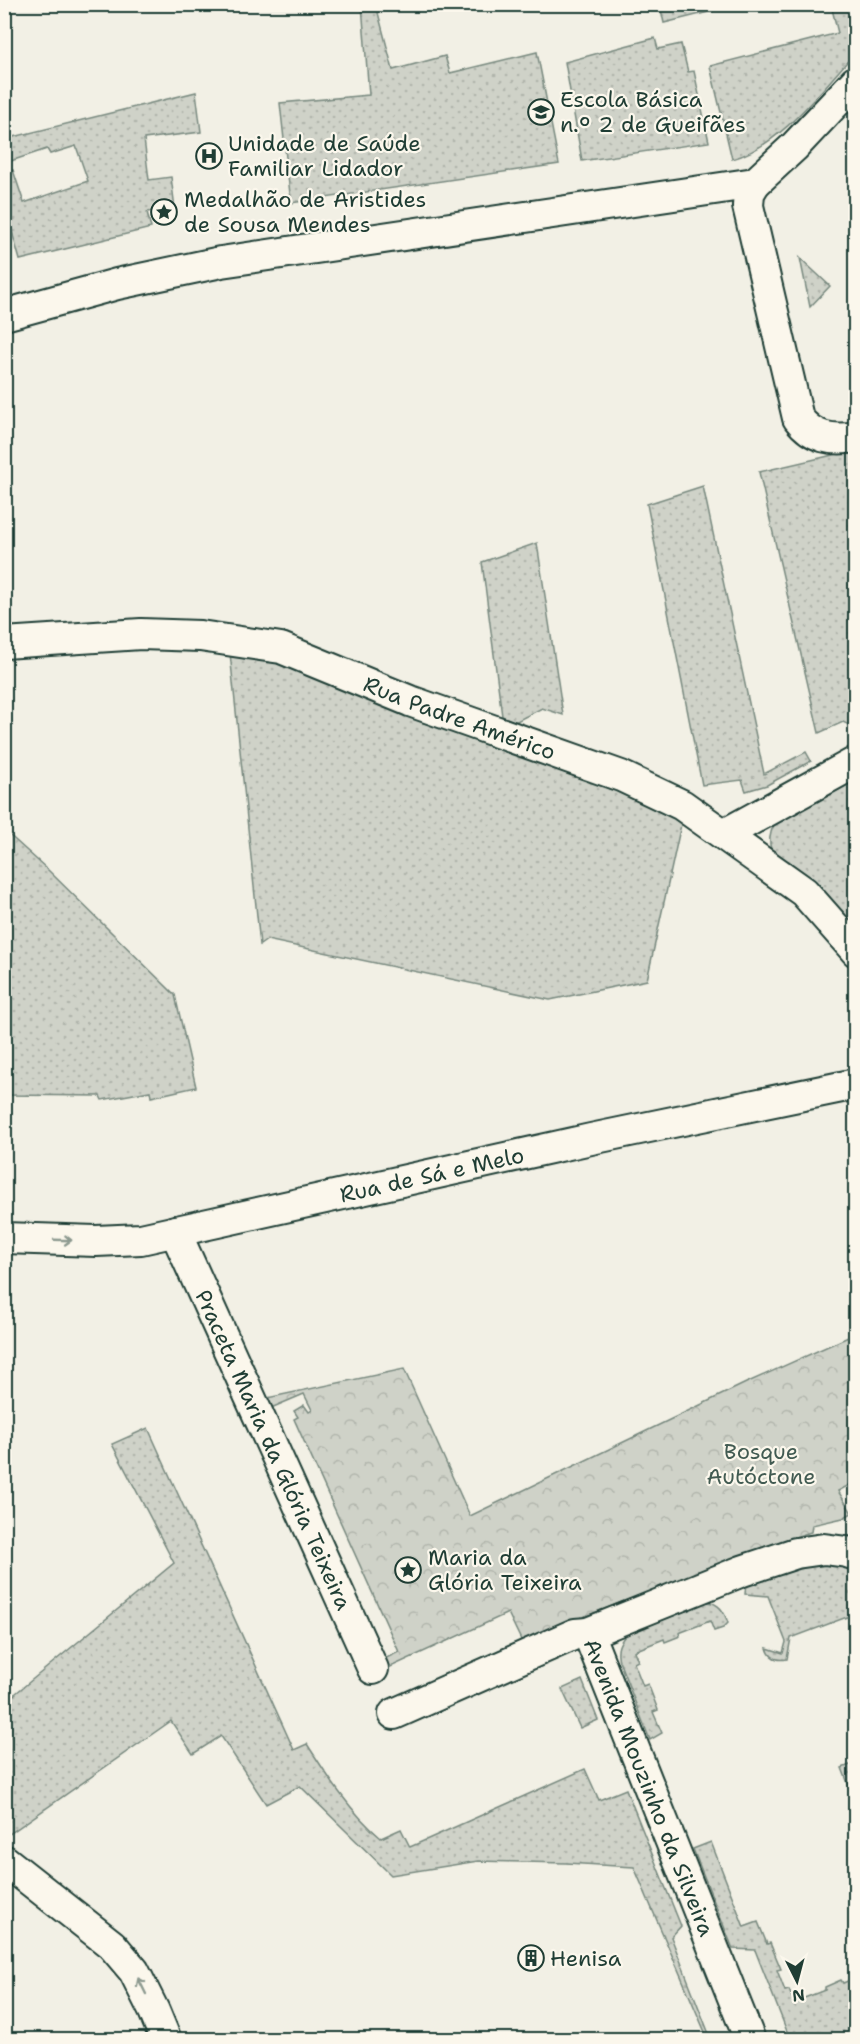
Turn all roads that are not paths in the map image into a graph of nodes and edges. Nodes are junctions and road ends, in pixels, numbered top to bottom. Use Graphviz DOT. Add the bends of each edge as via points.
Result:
graph roads {
  1 [pos="855,81"];
  2 [pos="755,183"];
  3 [pos="4,315"];
  4 [pos="855,437"];
  5 [pos="4,643"];
  6 [pos="855,762"];
  7 [pos="724,834"];
  8 [pos="855,951"];
  9 [pos="855,1084"];
  10 [pos="175,1231"];
  11 [pos="4,1238"];
  12 [pos="855,1555"];
  13 [pos="588,1633"];
  14 [pos="373,1670"];
  15 [pos="394,1714"];
  16 [pos="4,1860"];
  17 [pos="166,2040"];
  18 [pos="750,2040"];
  1 -- 2 [label="street"];
  2 -- 3 [label="street" via="221,262 117,284"];
  2 -- 4 [label="street" via="748,206 798,418 806,428 824,438"];
  5 -- 7 [label="street, Rua Padre Américo" via="141,634 201,636 280,648 410,701 621,776 682,806"];
  6 -- 7 [label="street"];
  7 -- 8 [label="street, Rua Padre Américo" via="804,892"];
  9 -- 10 [label="street, Rua de Sá e Melo"];
  11 -- 10 [label="street, Rua de Sá e Melo, one-way" via="104,1241 141,1239"];
  10 -- 14 [label="street, Praceta Maria da Glória Teixeira"];
  12 -- 13 [label="street, Avenida Mouzinho da Silveira" via="835,1549 796,1553"];
  13 -- 15 [label="street" via="575,1634"];
  13 -- 18 [label="street, Avenida Mouzinho da Silveira"];
  17 -- 16 [label="street, one-way" via="134,1971 112,1945"];
}
